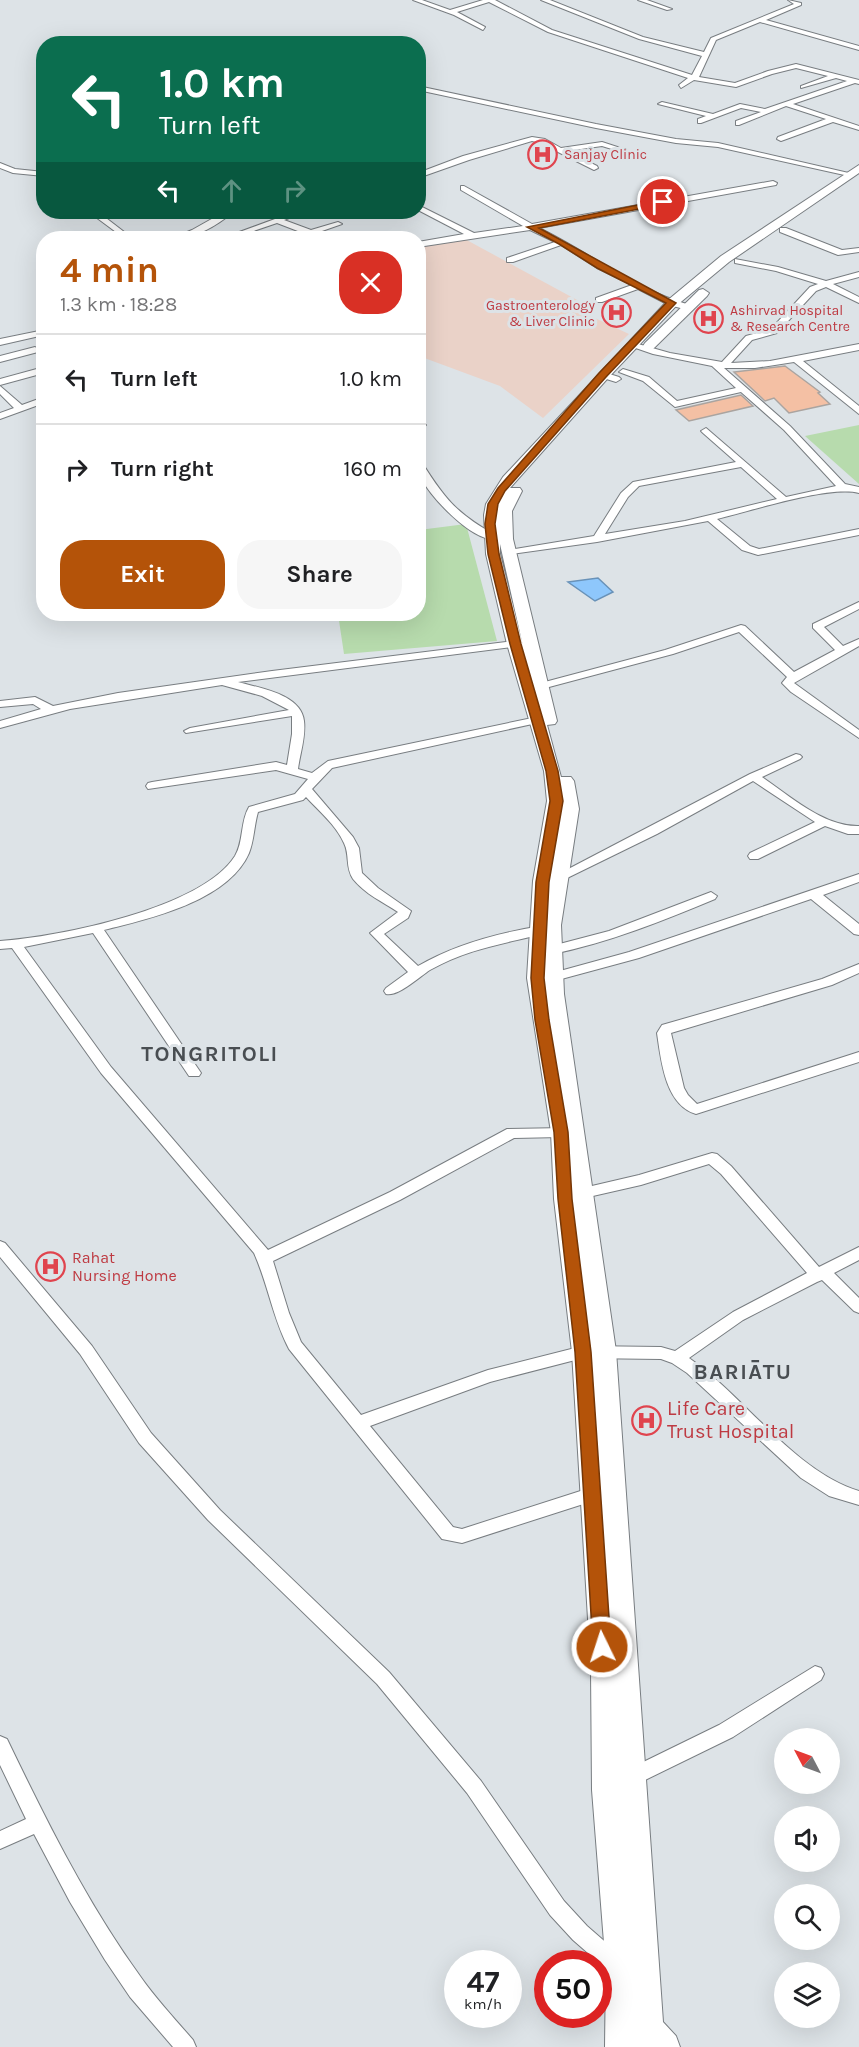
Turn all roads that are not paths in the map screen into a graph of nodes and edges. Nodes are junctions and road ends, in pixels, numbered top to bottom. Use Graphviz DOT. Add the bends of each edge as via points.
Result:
graph roads {
  1 [pos="419,0"];
  2 [pos="490,0"];
  3 [pos="544,0"];
  4 [pos="565,0"];
  5 [pos="641,0"];
  6 [pos="791,0"];
  7 [pos="554,4"];
  8 [pos="669,9"];
  9 [pos="450,12"];
  10 [pos="759,20"];
  11 [pos="483,28"];
  12 [pos="855,45"];
  13 [pos="704,54"];
  14 [pos="836,75"];
  15 [pos="694,78"];
  16 [pos="857,82"];
  17 [pos="681,86"];
  18 [pos="803,87"];
  19 [pos="426,90"];
  20 [pos="662,104"];
  21 [pos="787,104"];
  22 [pos="765,111"];
  23 [pos="714,116"];
  24 [pos="833,119"];
  25 [pos="701,122"];
  26 [pos="739,123"];
  27 [pos="859,128"];
  28 [pos="781,139"];
  29 [pos="560,150"];
  30 [pos="644,157"];
  31 [pos="0,165"];
  32 [pos="594,168"];
  33 [pos="36,173"];
  34 [pos="426,173"];
  35 [pos="856,173"];
  36 [pos="772,183"];
  37 [pos="464,188"];
  38 [pos="426,211"];
  39 [pos="103,219"];
  40 [pos="217,219"];
  41 [pos="279,219"];
  42 [pos="276,220"];
  43 [pos="338,224"];
  44 [pos="531,227"];
  45 [pos="783,230"];
  46 [pos="119,231"];
  47 [pos="197,231"];
  48 [pos="246,231"];
  49 [pos="306,231"];
  50 [pos="317,231"];
  51 [pos="472,235"];
  52 [pos="562,242"];
  53 [pos="426,244"];
  54 [pos="859,250"];
  55 [pos="510,260"];
  56 [pos="738,261"];
  57 [pos="859,274"];
  58 [pos="826,284"];
  59 [pos="638,286"];
  60 [pos="599,300"];
  61 [pos="859,300"];
  62 [pos="680,305"];
  63 [pos="36,334"];
  64 [pos="0,342"];
  65 [pos="859,347"];
  66 [pos="638,348"];
  67 [pos="35,350"];
  68 [pos="0,359"];
  69 [pos="795,359"];
  70 [pos="718,364"];
  71 [pos="36,372"];
  72 [pos="33,373"];
  73 [pos="36,375"];
  74 [pos="614,375"];
  75 [pos="0,382"];
  76 [pos="0,389"];
  77 [pos="742,389"];
  78 [pos="36,403"];
  79 [pos="20,408"];
  80 [pos="859,411"];
  81 [pos="0,416"];
  82 [pos="706,431"];
  83 [pos="743,464"];
  84 [pos="426,475"];
  85 [pos="843,488"];
  86 [pos="859,490"];
  87 [pos="783,500"];
  88 [pos="710,518"];
  89 [pos="859,532"];
  90 [pos="491,537"];
  91 [pos="597,539"];
  92 [pos="509,553"];
  93 [pos="859,605"];
  94 [pos="859,642"];
  95 [pos="515,644"];
  96 [pos="842,651"];
  97 [pos="793,677"];
  98 [pos="222,681"];
  99 [pos="535,688"];
  100 [pos="0,704"];
  101 [pos="50,709"];
  102 [pos="297,711"];
  103 [pos="537,720"];
  104 [pos="0,725"];
  105 [pos="190,731"];
  106 [pos="859,735"];
  107 [pos="796,757"];
  108 [pos="292,769"];
  109 [pos="754,776"];
  110 [pos="315,777"];
  111 [pos="152,786"];
  112 [pos="306,790"];
  113 [pos="824,822"];
  114 [pos="859,830"];
  115 [pos="754,856"];
  116 [pos="559,877"];
  117 [pos="859,878"];
  118 [pos="814,895"];
  119 [pos="711,896"];
  120 [pos="96,928"];
  121 [pos="541,930"];
  122 [pos="859,931"];
  123 [pos="16,944"];
  124 [pos="0,945"];
  125 [pos="553,951"];
  126 [pos="859,968"];
  127 [pos="415,971"];
  128 [pos="554,977"];
  129 [pos="390,991"];
  130 [pos="859,1057"];
  131 [pos="194,1073"];
  132 [pos="561,1132"];
  133 [pos="584,1193"];
  134 [pos="0,1247"];
  135 [pos="859,1253"];
  136 [pos="265,1258"];
  137 [pos="821,1275"];
  138 [pos="859,1307"];
  139 [pos="605,1351"];
  140 [pos="583,1352"];
  141 [pos="677,1358"];
  142 [pos="359,1423"];
  143 [pos="593,1494"];
  144 [pos="859,1498"];
  145 [pos="815,1674"];
  146 [pos="0,1745"];
  147 [pos="634,1776"];
  148 [pos="38,1823"];
  149 [pos="0,1840"];
  150 [pos="621,1968"];
  151 [pos="620,2015"];
  152 [pos="654,2041"];
  153 [pos="186,2047"];
  154 [pos="620,2047"];
  1 -- 9 [label="street"];
  2 -- 9 [label="street"];
  2 -- 15 [label="street" via="550,31"];
  3 -- 7 [label="street"];
  4 -- 7 [label="street"];
  5 -- 8 [label="street"];
  6 -- 10 [label="street" via="799,4"];
  7 -- 13 [label="street" via="641,38"];
  9 -- 11 [label="street"];
  10 -- 12 [label="street"];
  10 -- 13 [label="street" via="717,36"];
  13 -- 15 [label="street"];
  14 -- 15 [label="street" via="792,66 732,86"];
  14 -- 16 [label="street"];
  14 -- 18 [label="street"];
  15 -- 17 [label="street"];
  16 -- 21 [label="street"];
  19 -- 35 [label="street" via="596,126 718,145"];
  20 -- 23 [label="street"];
  21 -- 22 [label="street"];
  21 -- 24 [label="street"];
  22 -- 23 [label="street" via="740,106"];
  22 -- 26 [label="street"];
  23 -- 25 [label="street"];
  24 -- 27 [label="street"];
  24 -- 28 [label="street"];
  29 -- 30 [label="street" via="598,144"];
  29 -- 32 [label="street"];
  29 -- 34 [label="street" via="530,140"];
  31 -- 33 [label="street"];
  35 -- 45 [label="main road"];
  35 -- 62 [label="main road" via="725,259"];
  36 -- 44 [label="street"];
  37 -- 44 [label="street"];
  38 -- 51 [label="street"];
  39 -- 46 [label="street"];
  40 -- 47 [label="street"];
  41 -- 42 [label="street"];
  42 -- 48 [label="street"];
  42 -- 49 [label="street"];
  43 -- 50 [label="street"];
  44 -- 51 [label="street"];
  44 -- 52 [label="street"];
  45 -- 54 [label="street" via="841,253"];
  45 -- 56 [label="main road"];
  51 -- 53 [label="street"];
  52 -- 55 [label="street"];
  52 -- 59 [label="street"];
  56 -- 58 [label="street"];
  56 -- 62 [label="main road"];
  57 -- 58 [label="street"];
  58 -- 61 [label="street"];
  58 -- 70 [label="street" via="813,289 774,331 749,338"];
  59 -- 60 [label="street"];
  59 -- 62 [label="street"];
  62 -- 66 [label="main road"];
  63 -- 64 [label="street"];
  65 -- 69 [label="street"];
  66 -- 70 [label="street"];
  66 -- 74 [label="main road"];
  67 -- 68 [label="street"];
  69 -- 70 [label="street"];
  69 -- 80 [label="street"];
  70 -- 77 [label="street"];
  71 -- 72 [label="street"];
  72 -- 73 [label="street"];
  72 -- 75 [label="street"];
  74 -- 77 [label="street" via="646,379 675,404"];
  74 -- 90 [label="main road" via="501,490 493,504"];
  74 -- 92 [label="main road" via="511,497 505,511"];
  76 -- 79 [label="street"];
  77 -- 85 [label="street" via="787,428"];
  78 -- 79 [label="street"];
  79 -- 81 [label="street"];
  82 -- 83 [label="street"];
  83 -- 87 [label="street"];
  83 -- 91 [label="street" via="636,484 624,495"];
  84 -- 90 [label="street" via="451,511"];
  85 -- 86 [label="street"];
  85 -- 87 [label="street"];
  87 -- 88 [label="street"];
  88 -- 89 [label="street" via="746,548 758,552"];
  88 -- 91 [label="street"];
  90 -- 95 [label="main road"];
  91 -- 92 [label="street"];
  92 -- 99 [label="main road"];
  93 -- 96 [label="street" via="817,626"];
  94 -- 96 [label="street"];
  95 -- 98 [label="street"];
  95 -- 99 [label="main road"];
  96 -- 97 [label="street"];
  97 -- 99 [label="street" via="741,628"];
  97 -- 106 [label="street" via="788,683 795,690"];
  98 -- 101 [label="street"];
  98 -- 102 [label="street" via="281,699"];
  99 -- 103 [label="main road"];
  99 -- 116 [label="main road" via="570,809"];
  100 -- 101 [label="street" via="34,700"];
  101 -- 104 [label="street"];
  102 -- 105 [label="street"];
  102 -- 108 [label="street"];
  103 -- 110 [label="street" via="334,762"];
  103 -- 121 [label="main road" via="556,801 542,882"];
  107 -- 109 [label="street"];
  108 -- 110 [label="street"];
  108 -- 111 [label="street" via="276,766"];
  109 -- 113 [label="street"];
  109 -- 116 [label="street"];
  110 -- 112 [label="street"];
  112 -- 120 [label="street" via="294,800 252,812 242,855 213,885 185,900"];
  112 -- 127 [label="street" via="349,840 357,874 375,894 405,911 376,933"];
  113 -- 114 [label="street" via="844,831"];
  113 -- 115 [label="street"];
  116 -- 125 [label="main road" via="552,925"];
  117 -- 118 [label="street"];
  118 -- 122 [label="street"];
  118 -- 128 [label="street" via="634,955"];
  119 -- 125 [label="street" via="628,930"];
  120 -- 123 [label="street"];
  120 -- 131 [label="street"];
  121 -- 127 [label="street" via="495,939"];
  121 -- 132 [label="main road" via="539,998"];
  123 -- 124 [label="street"];
  123 -- 136 [label="street" via="106,1070"];
  125 -- 128 [label="main road"];
  126 -- 130 [label="street" via="827,982 663,1033 673,1079 687,1105 696,1109"];
  127 -- 129 [label="street"];
  128 -- 133 [label="main road"];
  132 -- 136 [label="street" via="512,1133"];
  132 -- 140 [label="main road"];
  133 -- 137 [label="street" via="712,1158"];
  133 -- 139 [label="main road"];
  134 -- 150 [label="street" via="86,1350 145,1438 214,1515 383,1678 474,1787 557,1908"];
  135 -- 137 [label="street"];
  136 -- 142 [label="street" via="295,1345"];
  137 -- 138 [label="street"];
  137 -- 141 [label="street" via="738,1316"];
  139 -- 140 [label="street"];
  139 -- 141 [label="street" via="649,1351"];
  139 -- 147 [label="main road"];
  140 -- 142 [label="street" via="488,1376"];
  140 -- 143 [label="main road"];
  141 -- 144 [label="street" via="807,1473 835,1491"];
  142 -- 143 [label="street" via="444,1530 453,1536"];
  143 -- 150 [label="main road" via="604,1669 606,1790"];
  145 -- 147 [label="street" via="726,1731"];
  146 -- 148 [label="street"];
  147 -- 152 [label="main road"];
  148 -- 149 [label="street"];
  148 -- 153 [label="street" via="93,1923 132,1982"];
  150 -- 151 [label="main road"];
  151 -- 152 [label="main road"];
  151 -- 154 [label="main road"];
}
